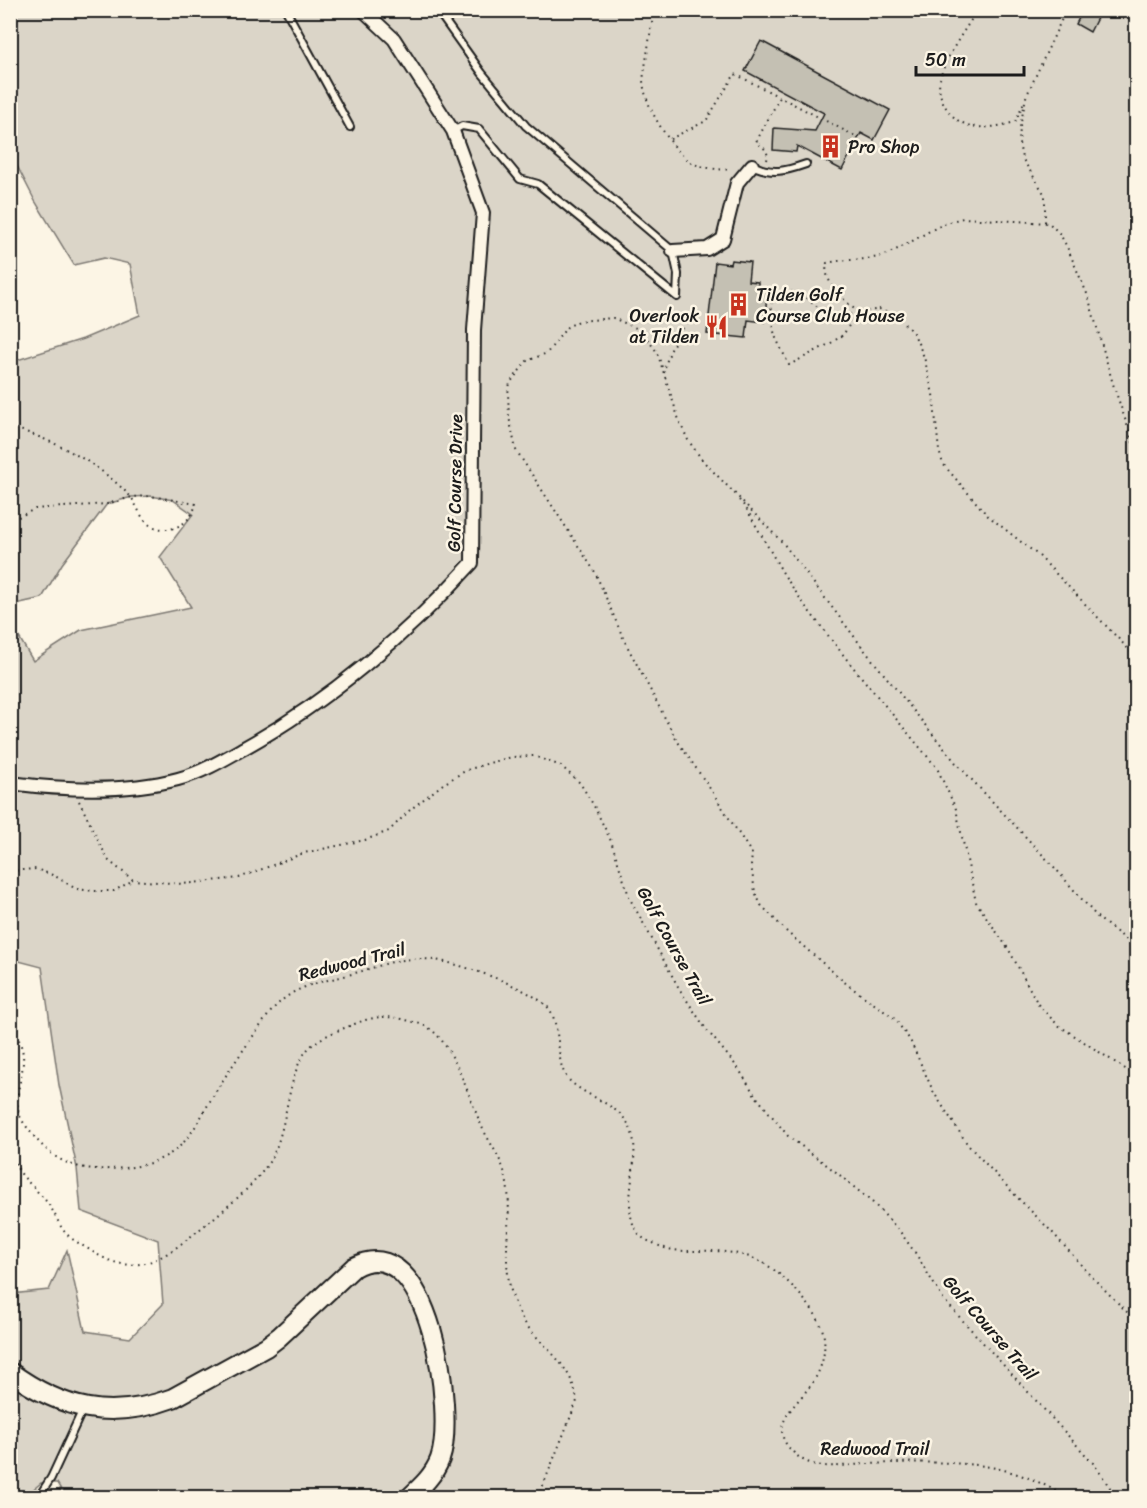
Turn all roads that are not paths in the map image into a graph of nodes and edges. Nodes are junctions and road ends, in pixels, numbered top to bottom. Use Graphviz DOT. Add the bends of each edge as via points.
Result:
graph roads {
  1 [pos="286,10"];
  2 [pos="363,10"];
  3 [pos="437,10"];
  4 [pos="350,127"];
  5 [pos="453,131"];
  6 [pos="806,164"];
  7 [pos="757,168"];
  8 [pos="673,251"];
  9 [pos="10,783"];
  10 [pos="10,1372"];
  11 [pos="83,1408"];
  12 [pos="38,1497"];
  13 [pos="409,1497"];
  1 -- 4 [label="lane"];
  2 -- 5 [label="street, Golf Course Drive" via="394,39"];
  3 -- 8 [label="lane" via="526,126"];
  5 -- 8 [label="lane" via="462,126 479,129 520,178 538,184 677,297"];
  5 -- 9 [label="street, Golf Course Drive" via="483,213 474,330 472,563 410,625 318,703 211,767 154,784 72,788"];
  6 -- 7 [label="lane" via="780,173"];
  7 -- 8 [label="street" via="737,183 723,239 706,249"];
  10 -- 11 [label="street" via="41,1393"];
  11 -- 12 [label="lane" via="51,1478"];
  11 -- 13 [label="street" via="124,1410 173,1398 279,1338 354,1267 363,1263 390,1264 405,1275 418,1295 434,1342 444,1399 445,1429 440,1458 430,1477"];
}
